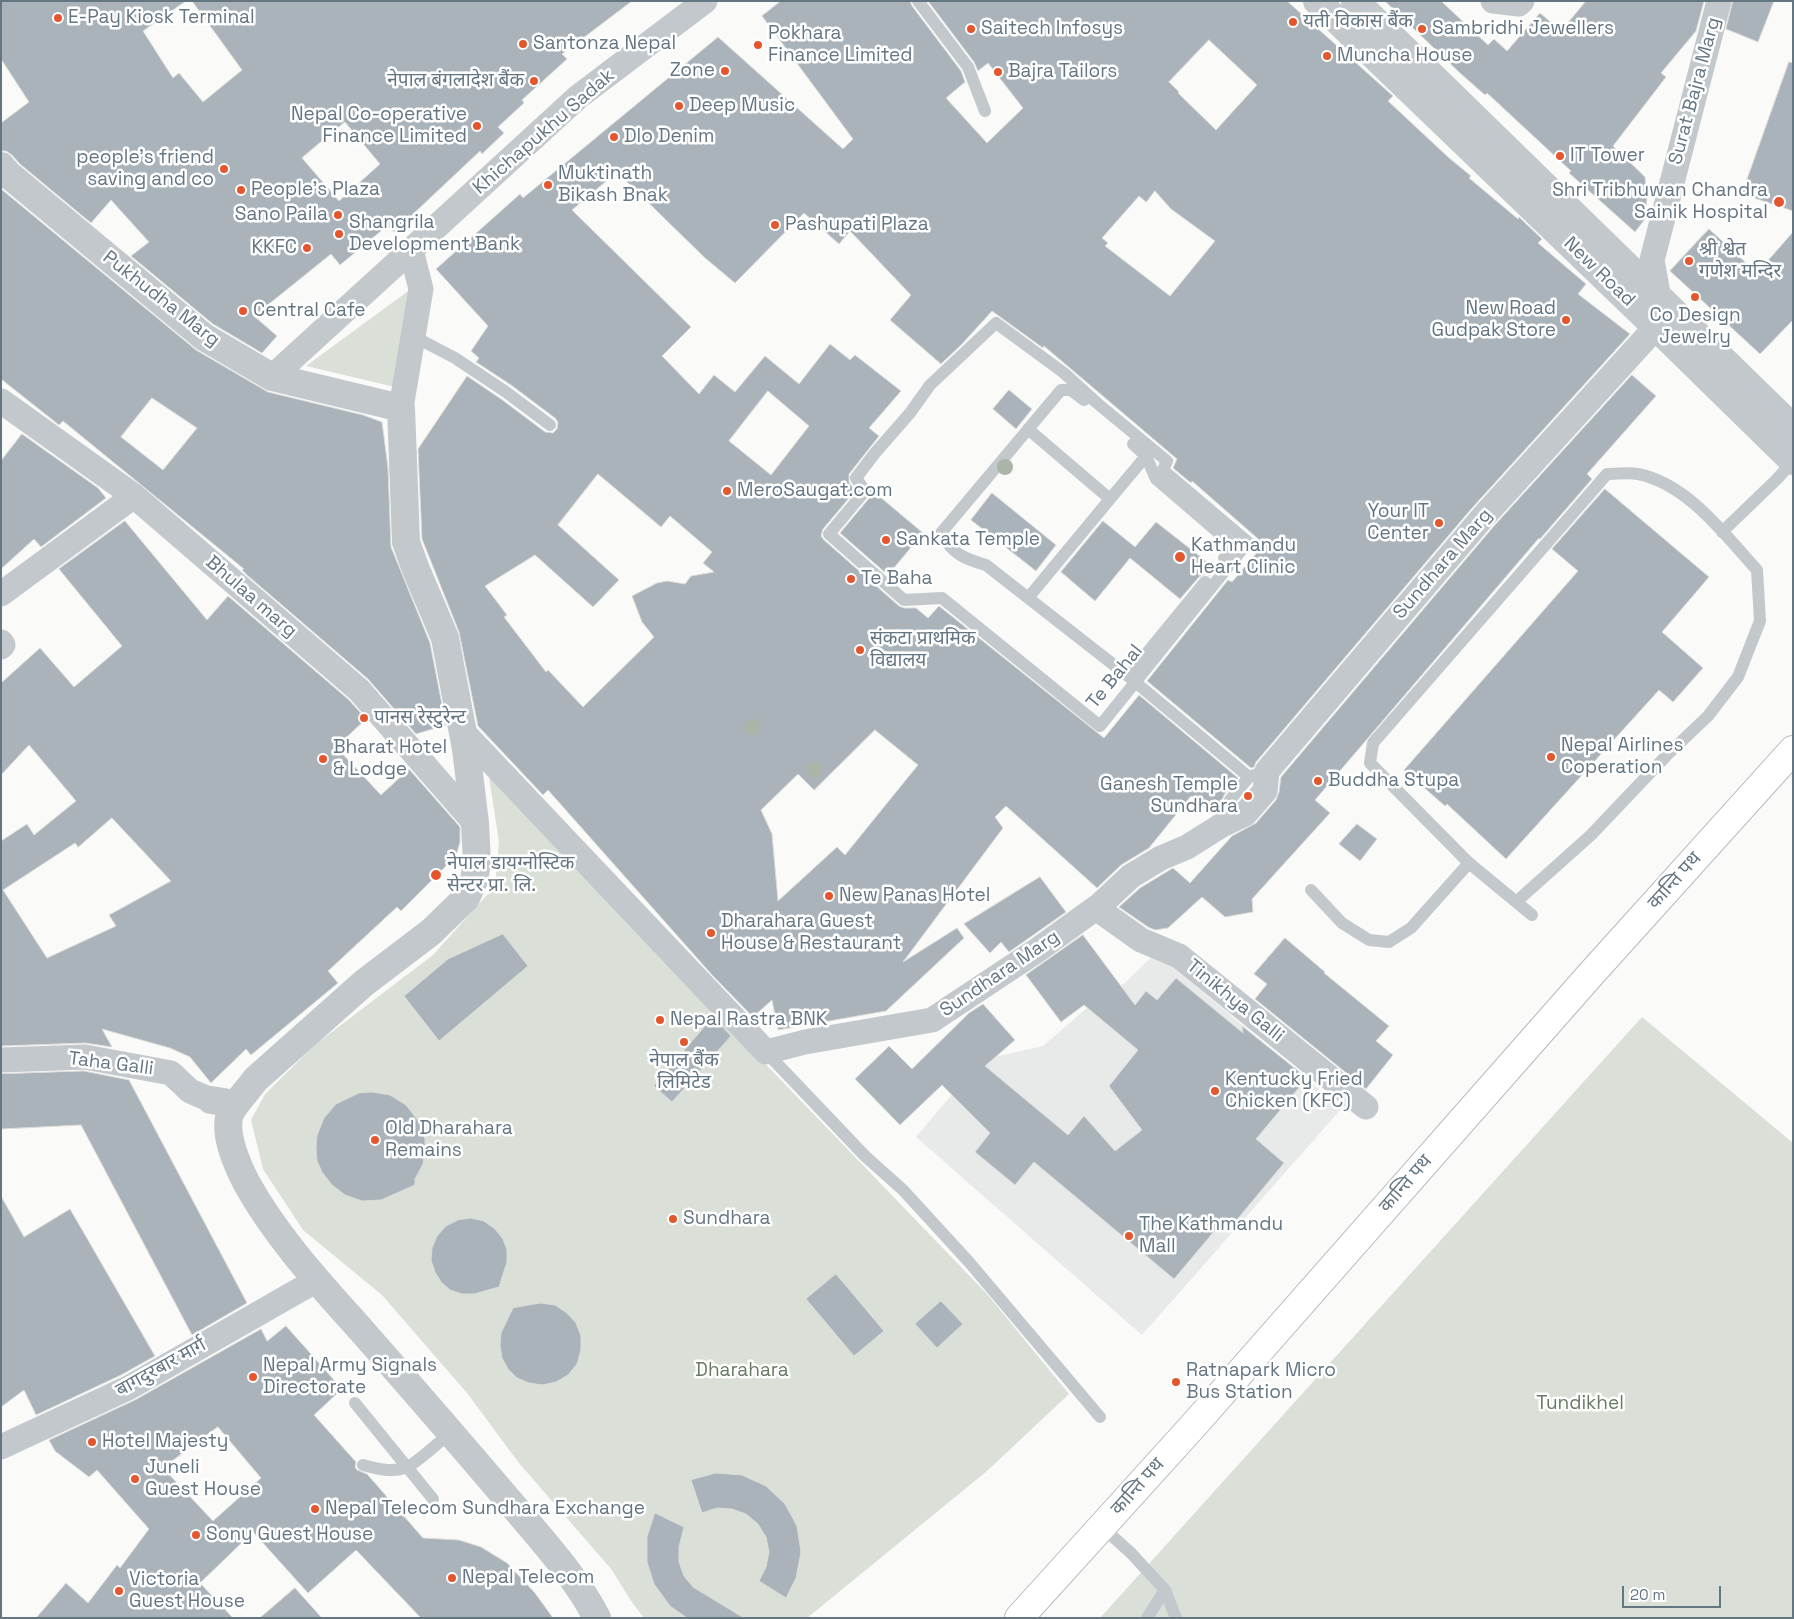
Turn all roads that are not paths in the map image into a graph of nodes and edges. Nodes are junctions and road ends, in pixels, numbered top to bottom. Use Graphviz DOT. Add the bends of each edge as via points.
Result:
graph roads {
  1 [pos="705,1"];
  2 [pos="918,1"];
  3 [pos="1317,1"];
  4 [pos="1355,1"];
  5 [pos="1493,1"];
  6 [pos="1522,1"];
  7 [pos="1719,1"];
  8 [pos="985,111"];
  9 [pos="4,172"];
  10 [pos="411,250"];
  11 [pos="1659,299"];
  12 [pos="1656,327"];
  13 [pos="413,336"];
  14 [pos="272,377"];
  15 [pos="1,401"];
  16 [pos="401,408"];
  17 [pos="550,425"];
  18 [pos="1793,428"];
  19 [pos="1028,429"];
  20 [pos="1146,456"];
  21 [pos="1793,461"];
  22 [pos="134,496"];
  23 [pos="1110,499"];
  24 [pos="1722,532"];
  25 [pos="1,594"];
  26 [pos="1028,598"];
  27 [pos="1,642"];
  28 [pos="1,647"];
  29 [pos="1131,679"];
  30 [pos="464,733"];
  31 [pos="1793,750"];
  32 [pos="1258,774"];
  33 [pos="475,822"];
  34 [pos="1469,863"];
  35 [pos="1311,890"];
  36 [pos="1516,902"];
  37 [pos="1096,908"];
  38 [pos="1532,915"];
  39 [pos="766,1052"];
  40 [pos="1,1060"];
  41 [pos="223,1102"];
  42 [pos="1366,1107"];
  43 [pos="317,1280"];
  44 [pos="355,1403"];
  45 [pos="1100,1417"];
  46 [pos="451,1432"];
  47 [pos="1,1447"];
  48 [pos="363,1465"];
  49 [pos="407,1467"];
  50 [pos="433,1499"];
  51 [pos="1102,1527"];
  52 [pos="1165,1590"];
  53 [pos="597,1618"];
  54 [pos="1019,1618"];
  55 [pos="1147,1618"];
  56 [pos="1176,1618"];
  1 -- 10 [label="street, Khichapukhu Sadak" via="578,97"];
  2 -- 8 [label="lane" via="968,67"];
  3 -- 12 [label="street, New Road"];
  4 -- 11 [label="street, New Road"];
  5 -- 6 [label="street" via="1520,4"];
  7 -- 11 [label="street, Surat Bajra Marg" via="1652,260"];
  9 -- 14 [label="street, Pukhudha Marg" via="204,337"];
  10 -- 13 [label="street" via="421,289"];
  10 -- 14 [label="street, Khichapukhu Sadak"];
  11 -- 12 [label="street"];
  11 -- 18 [label="street, New Road"];
  12 -- 21 [label="street, New Road"];
  12 -- 32 [label="street, Sundhara Marg" via="1483,517"];
  13 -- 16 [label="street"];
  13 -- 17 [label="lane" via="462,363"];
  14 -- 16 [label="street, Pukhudha Marg"];
  15 -- 22 [label="street, Bhulaa marg"];
  16 -- 30 [label="street" via="406,542 445,638"];
  19 -- 20 [label="lane" via="1061,390 1071,390"];
  19 -- 23 [label="lane"];
  19 -- 26 [label="lane" via="941,533 947,544 965,559 986,565"];
  20 -- 23 [label="lane"];
  20 -- 29 [label="lane" via="1156,479 1234,546"];
  21 -- 24 [label="lane"];
  22 -- 25 [label="street"];
  22 -- 33 [label="street, Bhulaa marg" via="359,690"];
  23 -- 26 [label="lane"];
  24 -- 34 [label="lane" via="1692,501 1663,482 1637,474 1607,474 1373,744 1370,763"];
  24 -- 36 [label="lane" via="1757,570 1760,621 1738,677 1708,716 1591,835"];
  26 -- 29 [label="lane"];
  27 -- 28 [label="street"];
  29 -- 29 [label="lane, Te Bahal" via="1100,726 942,598 904,600 829,534 865,491 856,478 875,453 930,385 996,323 1064,373 1167,462 1163,470 1248,542"];
  29 -- 32 [label="lane"];
  30 -- 33 [label="street"];
  30 -- 39 [label="street"];
  31 -- 51 [label="main road, कान्ति पथ" via="1584,981"];
  32 -- 37 [label="street, Sundhara Marg" via="1265,791 1245,814 1131,876"];
  33 -- 41 [label="street" via="478,863 466,898 431,932 364,983 256,1079"];
  34 -- 35 [label="lane" via="1411,928 1389,942 1369,940 1342,923"];
  34 -- 36 [label="lane"];
  36 -- 38 [label="lane"];
  37 -- 39 [label="street, Sundhara Marg" via="932,1020"];
  37 -- 42 [label="street, Tinikhya Galli" via="1141,940 1178,956"];
  39 -- 45 [label="lane" via="865,1156 903,1190"];
  40 -- 41 [label="street, Taha Galli" via="85,1057 171,1073 190,1091"];
  41 -- 43 [label="street" via="229,1117 229,1136 235,1158 246,1183 275,1228"];
  43 -- 46 [label="street"];
  43 -- 47 [label="street, बागदुरबार मार्ग" via="128,1388"];
  44 -- 49 [label="lane"];
  46 -- 49 [label="lane"];
  46 -- 53 [label="street" via="566,1570 584,1593"];
  48 -- 49 [label="lane" via="393,1470"];
  49 -- 50 [label="lane"];
  51 -- 52 [label="lane"];
  51 -- 54 [label="main road, कान्ति पथ"];
  52 -- 55 [label="lane"];
  52 -- 56 [label="lane"];
}
